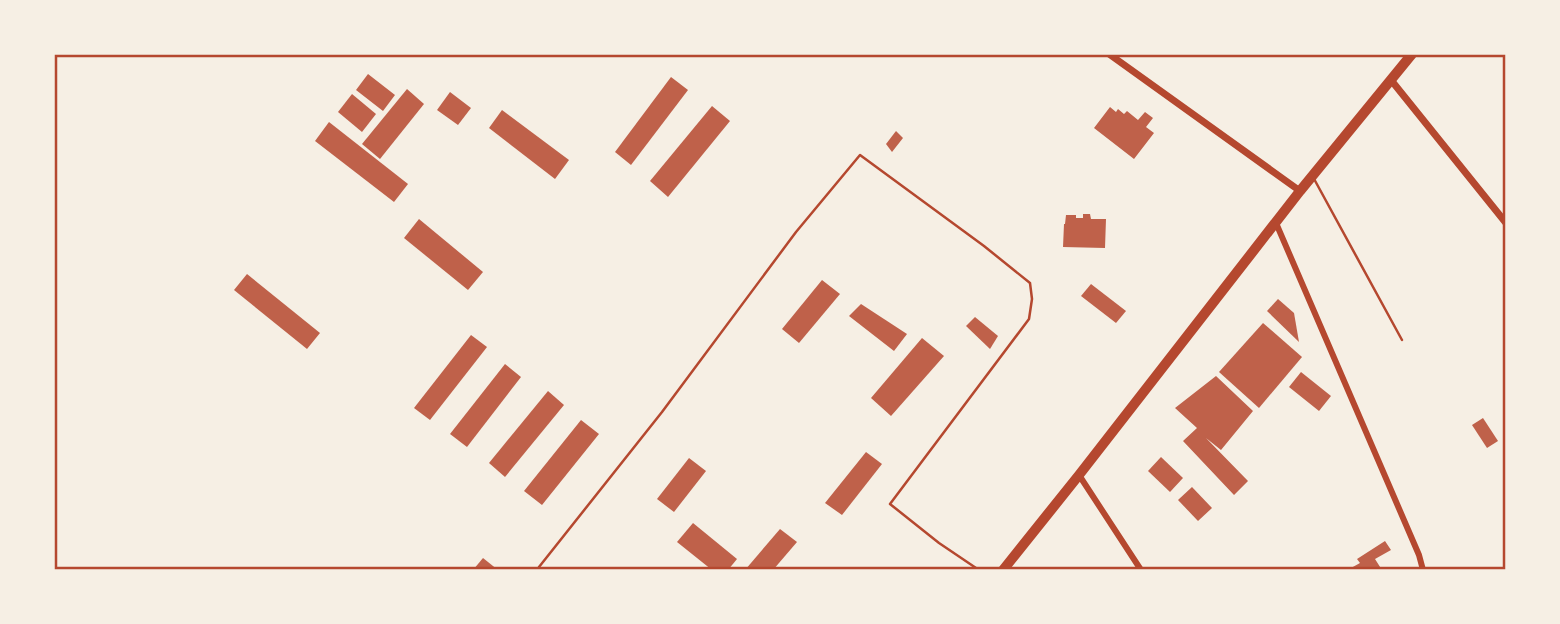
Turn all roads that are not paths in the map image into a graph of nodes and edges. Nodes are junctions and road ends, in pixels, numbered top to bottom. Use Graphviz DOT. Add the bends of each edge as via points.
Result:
graph roads {
  1 [pos="1109,54"];
  2 [pos="1412,54"];
  3 [pos="1391,80"];
  4 [pos="1312,176"];
  5 [pos="1300,191"];
  6 [pos="1276,223"];
  7 [pos="1506,223"];
  8 [pos="1402,340"];
  9 [pos="1079,475"];
  10 [pos="543,570"];
  11 [pos="979,570"];
  12 [pos="1004,570"];
  13 [pos="1141,570"];
  14 [pos="1423,570"];
  1 -- 5 [label="street"];
  2 -- 3 [label="main road"];
  3 -- 4 [label="main road"];
  3 -- 7 [label="street"];
  4 -- 5 [label="main road"];
  4 -- 8 [label="lane"];
  5 -- 6 [label="main road"];
  6 -- 9 [label="main road"];
  6 -- 14 [label="street"];
  9 -- 12 [label="main road"];
  9 -- 13 [label="street"];
  10 -- 11 [label="lane" via="539,567 860,155 1030,283 1029,319 890,504"];
}
